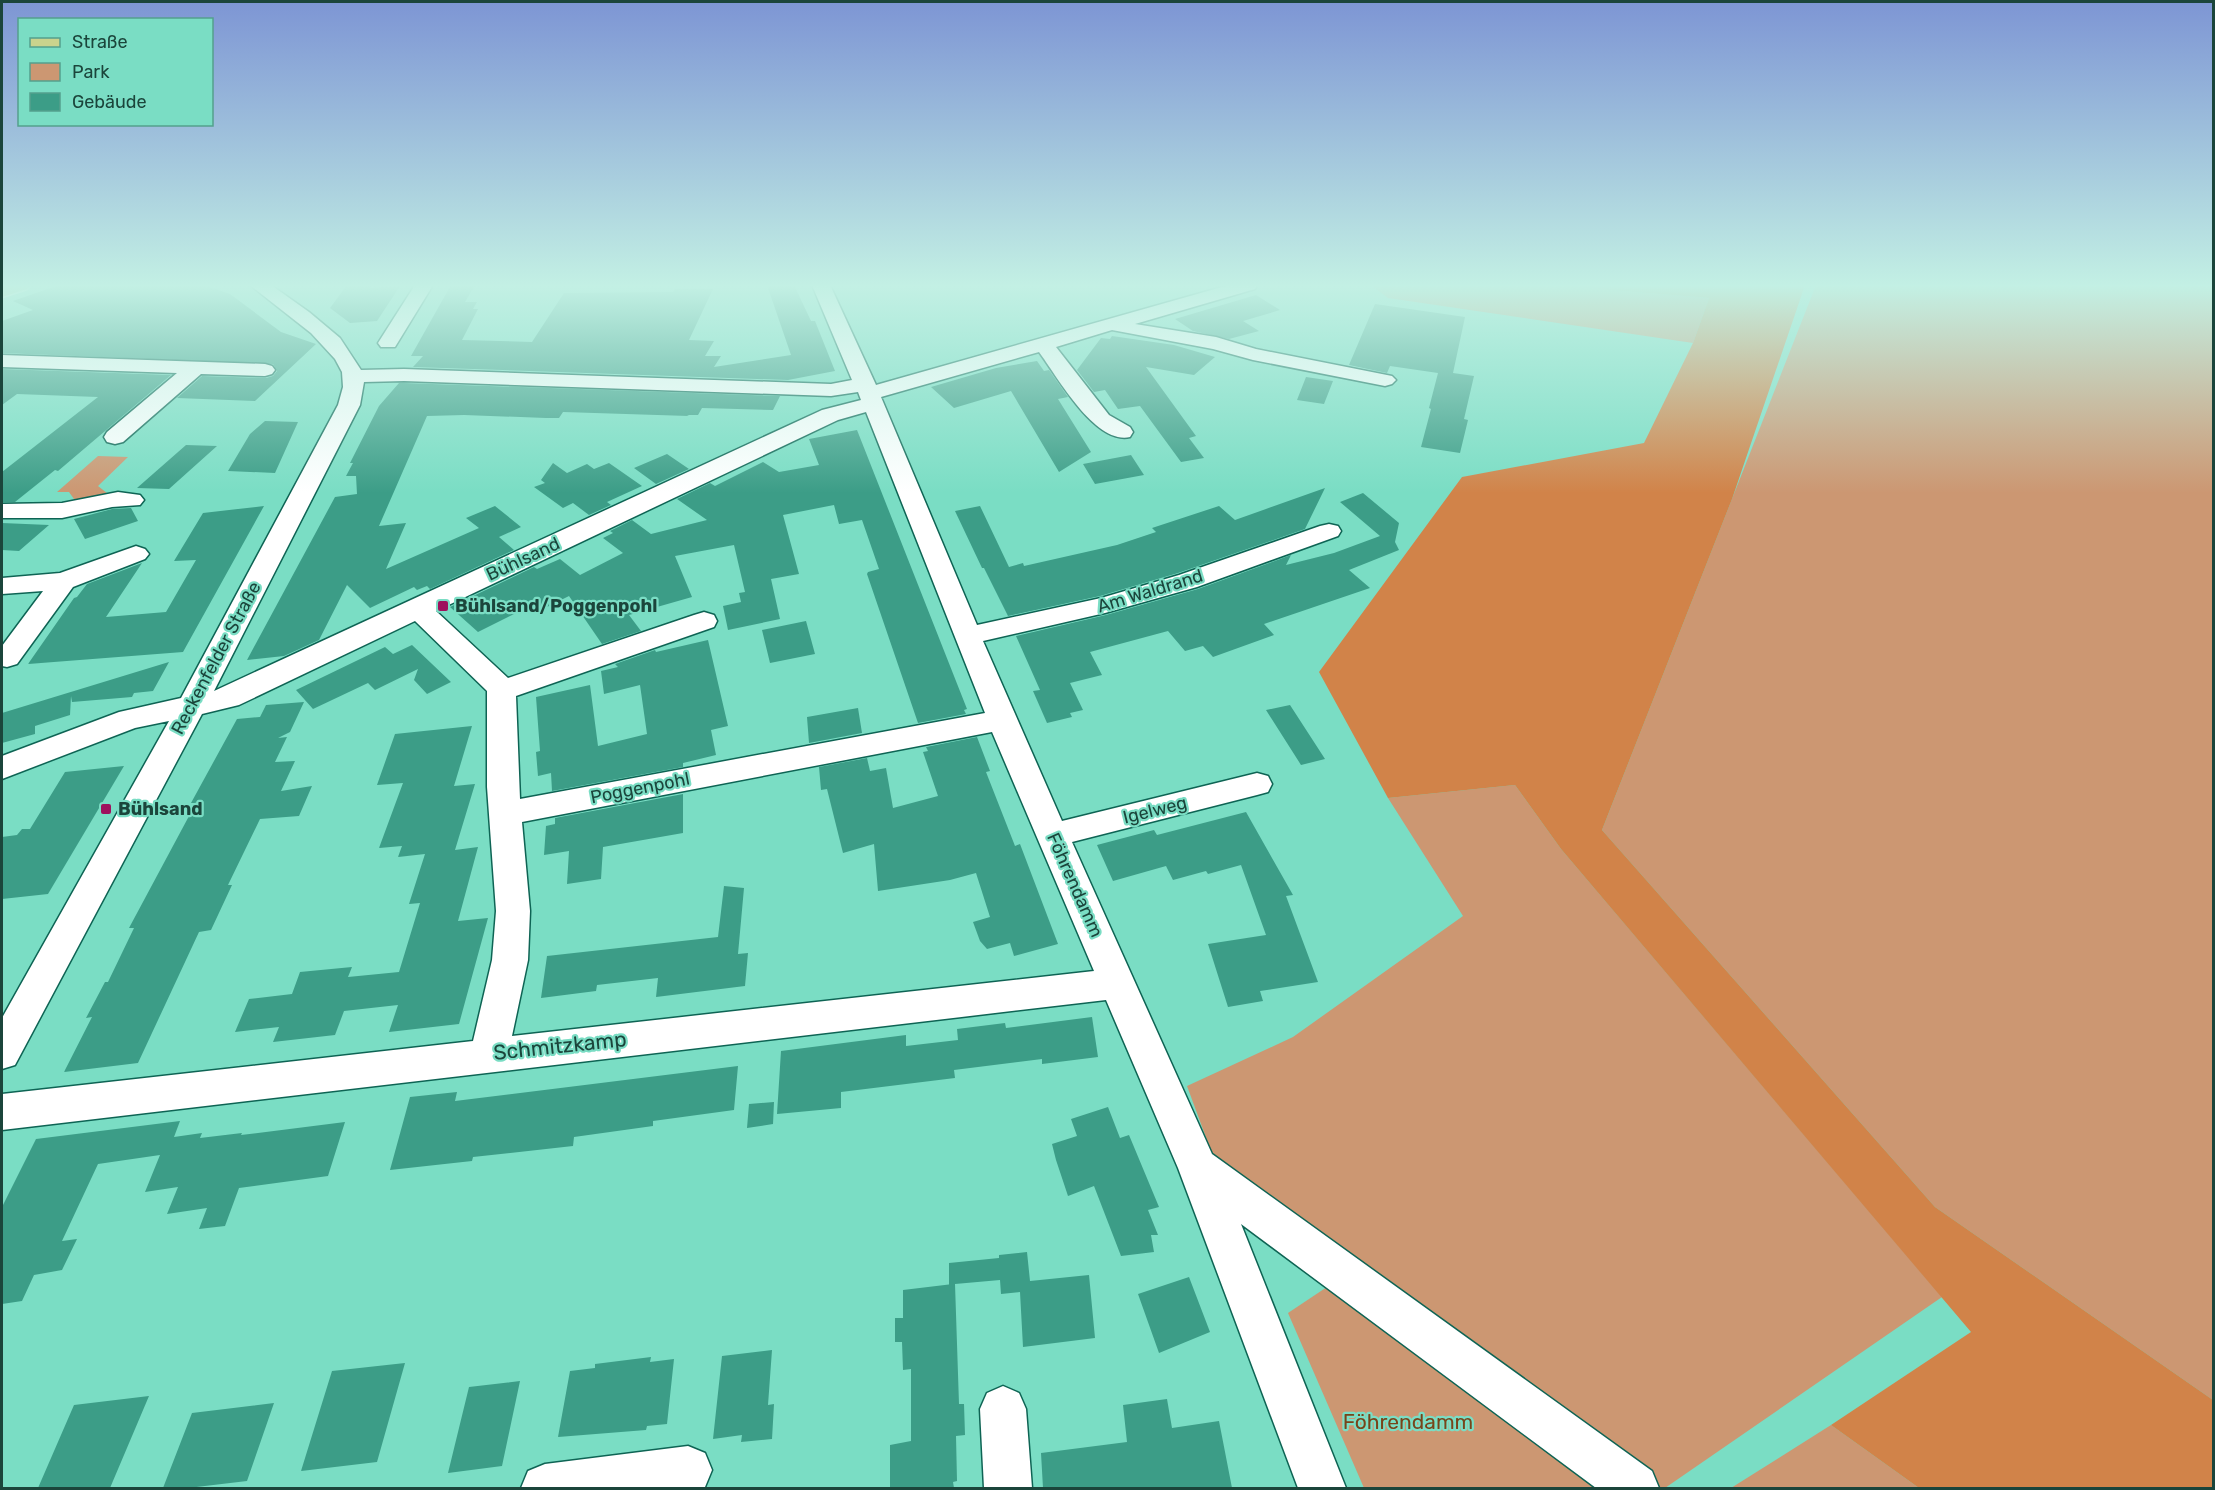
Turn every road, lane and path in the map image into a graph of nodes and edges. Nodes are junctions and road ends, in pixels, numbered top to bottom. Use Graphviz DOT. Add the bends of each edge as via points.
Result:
graph roads {
  1 [pos="342,355"];
  2 [pos="851,355"];
  3 [pos="1010,355"];
  4 [pos="1051,355"];
  5 [pos="1256,355"];
  6 [pos="2,361"];
  7 [pos="194,369"];
  8 [pos="265,370"];
  9 [pos="352,376"];
  10 [pos="1385,380"];
  11 [pos="868,394"];
  12 [pos="1122,432"];
  13 [pos="116,437"];
  14 [pos="132,500"];
  15 [pos="2,511"];
  16 [pos="1329,531"];
  17 [pos="136,554"];
  18 [pos="64,581"];
  19 [pos="2,586"];
  20 [pos="418,609"];
  21 [pos="704,621"];
  22 [pos="966,636"];
  23 [pos="8,658"];
  24 [pos="501,691"];
  25 [pos="189,706"];
  26 [pos="1002,720"];
  27 [pos="2,768"];
  28 [pos="1257,784"];
  29 [pos="507,813"];
  30 [pos="1053,835"];
  31 [pos="1118,983"];
  32 [pos="2,1053"];
  33 [pos="489,1054"];
  34 [pos="2,1112"];
  35 [pos="1198,1168"];
  36 [pos="1003,1409"];
  37 [pos="688,1470"];
  38 [pos="603,1485"];
  39 [pos="545,1488"];
  40 [pos="1008,1488"];
  41 [pos="1322,1488"];
  42 [pos="1635,1488"];
  1 -- 9 [label="street"];
  2 -- 11 [label="street, Föhrendamm"];
  3 -- 11 [label="street, Bühlsand"];
  4 -- 12 [label="street" via="1101,420"];
  5 -- 10 [label="street, Bühlsand"];
  6 -- 7 [label="street"];
  7 -- 8 [label="street"];
  7 -- 13 [label="street"];
  9 -- 11 [label="street" via="416,375"];
  9 -- 25 [label="street, Reckenfelder Straße" via="354,386 349,405"];
  11 -- 20 [label="street, Bühlsand"];
  11 -- 22 [label="street, Föhrendamm"];
  14 -- 15 [label="street" via="115,498 81,508"];
  16 -- 22 [label="street, Am Waldrand" via="1188,581 1105,605"];
  17 -- 18 [label="street"];
  18 -- 19 [label="street"];
  18 -- 23 [label="street"];
  20 -- 24 [label="street"];
  20 -- 25 [label="street, Bühlsand" via="244,692"];
  21 -- 24 [label="street"];
  22 -- 26 [label="street, Föhrendamm"];
  24 -- 29 [label="street"];
  25 -- 27 [label="street, Bühlsand" via="129,719"];
  25 -- 32 [label="street, Reckenfelder Straße"];
  26 -- 29 [label="street, Poggenpohl"];
  26 -- 30 [label="street, Föhrendamm"];
  28 -- 30 [label="street, Igelweg"];
  29 -- 33 [label="street" via="513,911 510,960"];
  30 -- 31 [label="street, Föhrendamm"];
  31 -- 33 [label="street, Schmitzkamp"];
  31 -- 35 [label="street, Föhrendamm"];
  33 -- 34 [label="street, Schmitzkamp"];
  35 -- 41 [label="street, Föhrendamm"];
  35 -- 42 [label="street"];
  36 -- 40 [label="street"];
  37 -- 38 [label="street"];
  38 -- 39 [label="street"];
}
